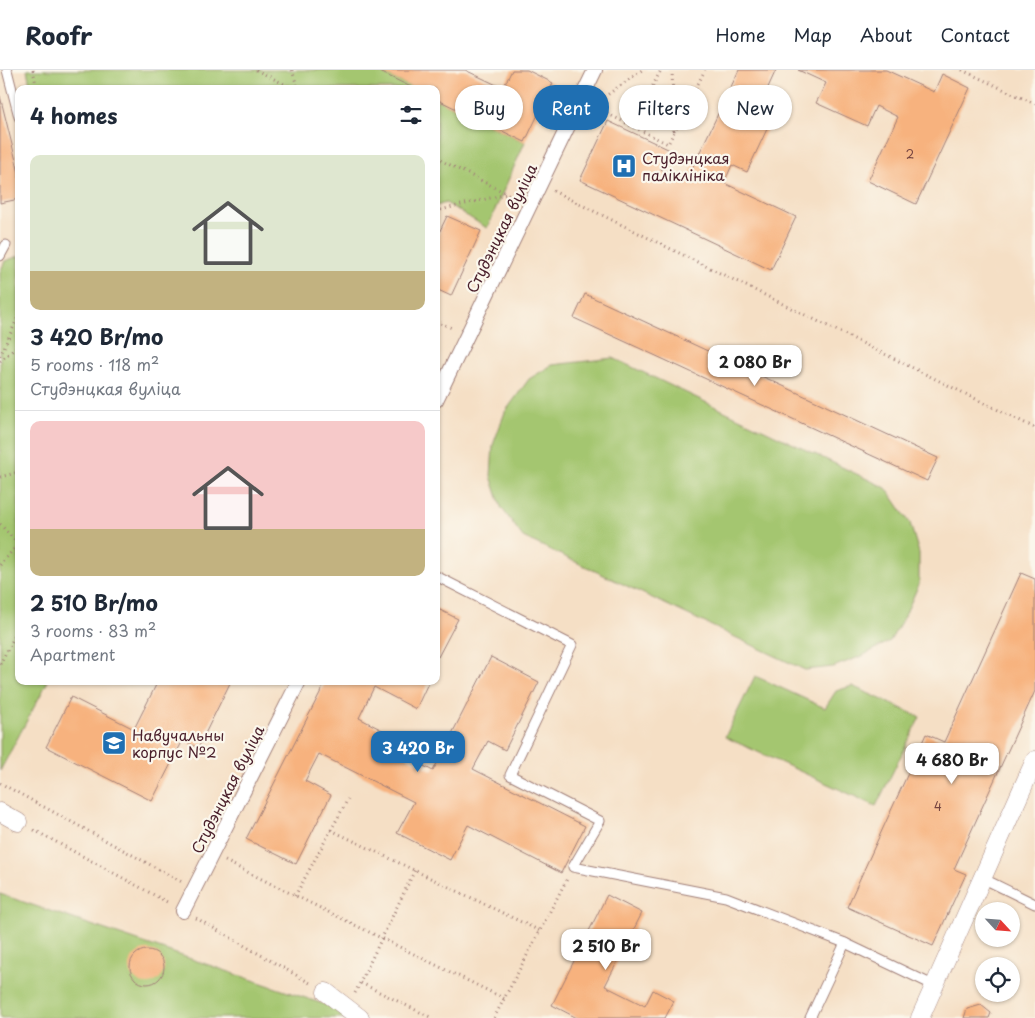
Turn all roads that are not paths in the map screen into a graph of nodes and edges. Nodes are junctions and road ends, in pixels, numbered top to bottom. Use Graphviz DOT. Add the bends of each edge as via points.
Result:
graph roads {
  1 [pos="6,70"];
  2 [pos="595,70"];
  3 [pos="15,103"];
  4 [pos="6,245"];
  5 [pos="0,256"];
  6 [pos="440,392"];
  7 [pos="440,578"];
  8 [pos="297,685"];
  9 [pos="1035,760"];
  10 [pos="0,812"];
  11 [pos="18,822"];
  12 [pos="982,878"];
  13 [pos="1034,900"];
  14 [pos="183,911"];
  15 [pos="845,943"];
  16 [pos="935,986"];
  17 [pos="326,992"];
  18 [pos="354,1013"];
  19 [pos="810,1018"];
  20 [pos="920,1018"];
  1 -- 3 [label="lane"];
  2 -- 6 [label="street, Студэнцкая вуліца"];
  4 -- 5 [label="lane"];
  7 -- 15 [label="lane" via="572,645 510,775 600,820 573,867 726,897"];
  8 -- 14 [label="street, Студэнцкая вуліца"];
  9 -- 12 [label="street"];
  10 -- 11 [label="street"];
  12 -- 13 [label="lane"];
  12 -- 16 [label="street"];
  15 -- 16 [label="lane"];
  15 -- 19 [label="lane"];
  16 -- 20 [label="street"];
  17 -- 18 [label="street"];
}
